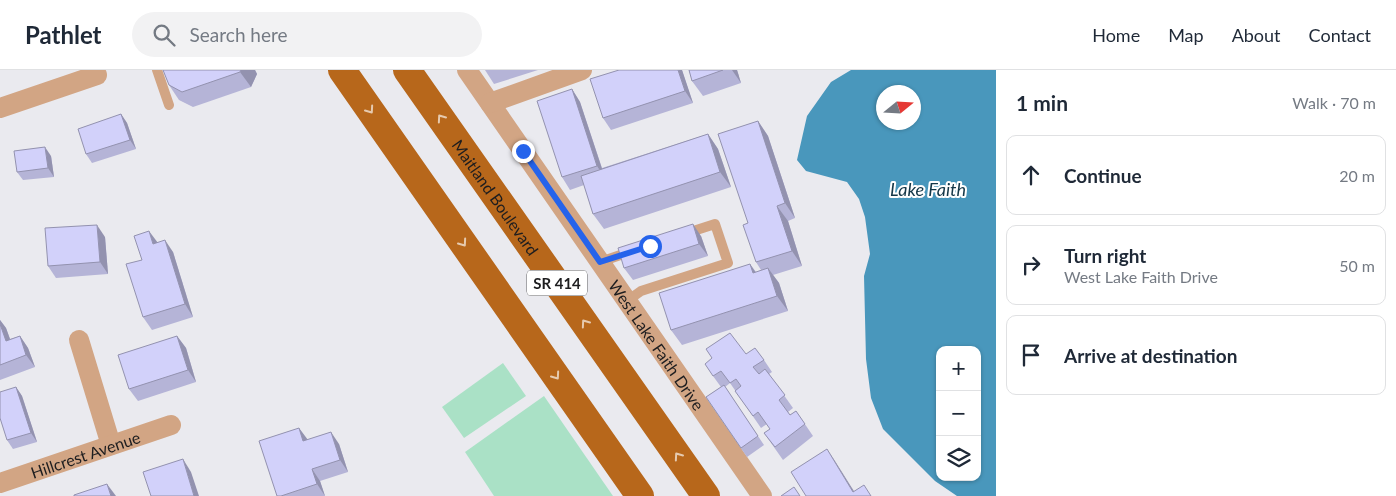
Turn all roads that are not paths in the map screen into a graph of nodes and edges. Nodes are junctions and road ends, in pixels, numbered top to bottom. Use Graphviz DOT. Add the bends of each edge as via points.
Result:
graph roads {
  1 [pos="157,70"];
  2 [pos="342,70"];
  3 [pos="388,70"];
  4 [pos="467,70"];
  5 [pos="582,70"];
  6 [pos="98,75"];
  7 [pos="415,81"];
  8 [pos="490,103"];
  9 [pos="169,105"];
  10 [pos="0,108"];
  11 [pos="671,239"];
  12 [pos="644,248"];
  13 [pos="600,262"];
  14 [pos="627,301"];
  15 [pos="79,340"];
  16 [pos="170,425"];
  17 [pos="111,445"];
  18 [pos="0,483"];
  19 [pos="640,496"];
  20 [pos="706,496"];
  21 [pos="762,496"];
  1 -- 9 [label="lane"];
  2 -- 19 [label="main road, SR 414, one-way"];
  3 -- 7 [label="main road"];
  4 -- 8 [label="street, West Lake Faith Drive"];
  5 -- 8 [label="street"];
  6 -- 10 [label="street"];
  20 -- 7 [label="main road, Maitland Boulevard / SR 414, one-way"];
  8 -- 13 [label="street, West Lake Faith Drive"];
  11 -- 14 [label="lane" via="715,224 728,263 641,291"];
  12 -- 13 [label="lane"];
  13 -- 14 [label="street, West Lake Faith Drive"];
  14 -- 21 [label="street, West Lake Faith Drive"];
  15 -- 17 [label="street"];
  16 -- 17 [label="street, Hillcrest Avenue"];
  17 -- 18 [label="street, Hillcrest Avenue"];
}
